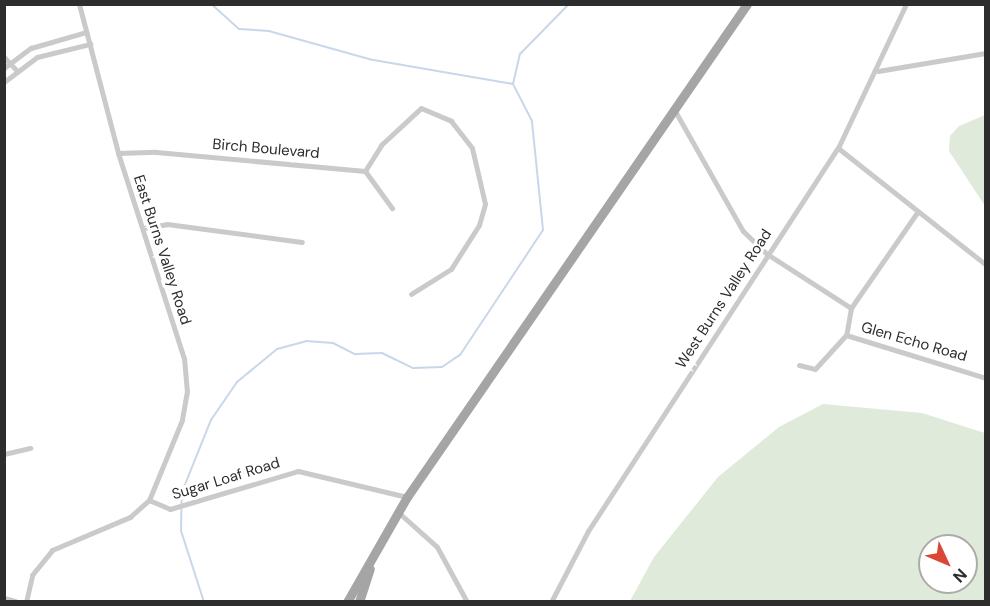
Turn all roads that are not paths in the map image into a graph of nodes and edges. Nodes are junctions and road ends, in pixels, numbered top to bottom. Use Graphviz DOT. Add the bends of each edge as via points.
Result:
graph roads {
  1 [pos="79,4"];
  2 [pos="747,4"];
  3 [pos="906,4"];
  4 [pos="86,32"];
  5 [pos="90,44"];
  6 [pos="986,52"];
  7 [pos="4,57"];
  8 [pos="11,63"];
  9 [pos="4,68"];
  10 [pos="17,71"];
  11 [pos="878,71"];
  12 [pos="4,82"];
  13 [pos="675,111"];
  14 [pos="838,148"];
  15 [pos="118,153"];
  16 [pos="365,171"];
  17 [pos="392,208"];
  18 [pos="916,214"];
  19 [pos="143,228"];
  20 [pos="302,243"];
  21 [pos="767,254"];
  22 [pos="986,265"];
  23 [pos="411,294"];
  24 [pos="851,308"];
  25 [pos="846,335"];
  26 [pos="799,365"];
  27 [pos="986,378"];
  28 [pos="30,448"];
  29 [pos="4,454"];
  30 [pos="406,496"];
  31 [pos="149,500"];
  32 [pos="398,512"];
  33 [pos="380,541"];
  34 [pos="4,599"];
  35 [pos="15,602"];
  36 [pos="26,602"];
  37 [pos="347,602"];
  38 [pos="359,602"];
  39 [pos="467,602"];
  40 [pos="551,602"];
  1 -- 4 [label="street, East Burns Valley Road"];
  2 -- 13 [label="main road"];
  3 -- 11 [label="street, West Burns Valley Road"];
  4 -- 5 [label="street, East Burns Valley Road"];
  4 -- 8 [label="street" via="31,48"];
  5 -- 10 [label="street" via="51,51"];
  5 -- 15 [label="street, East Burns Valley Road"];
  6 -- 11 [label="street"];
  7 -- 8 [label="street"];
  8 -- 9 [label="street"];
  8 -- 10 [label="street"];
  10 -- 12 [label="street"];
  11 -- 14 [label="street, West Burns Valley Road"];
  13 -- 21 [label="street, Glen Echo Road" via="743,231"];
  13 -- 30 [label="main road"];
  14 -- 18 [label="street"];
  14 -- 21 [label="street, West Burns Valley Road"];
  15 -- 16 [label="street, Birch Boulevard" via="156,152"];
  15 -- 19 [label="street, East Burns Valley Road"];
  16 -- 17 [label="street"];
  16 -- 23 [label="street" via="381,145 421,108 451,121 472,148 485,204 479,225 451,269"];
  18 -- 22 [label="street"];
  18 -- 24 [label="street"];
  19 -- 20 [label="street" via="167,224"];
  19 -- 31 [label="street, East Burns Valley Road" via="184,358 187,391 182,420"];
  21 -- 24 [label="street, Glen Echo Road"];
  21 -- 40 [label="street, West Burns Valley Road" via="588,531"];
  24 -- 25 [label="street, Glen Echo Road"];
  25 -- 26 [label="street" via="815,369"];
  25 -- 27 [label="street, Glen Echo Road"];
  28 -- 29 [label="street"];
  30 -- 31 [label="street, Sugar Loaf Road" via="298,471 170,509"];
  30 -- 32 [label="main road"];
  31 -- 36 [label="street" via="130,517 52,550 32,574"];
  32 -- 33 [label="main road"];
  32 -- 39 [label="street" via="437,547"];
  33 -- 37 [label="main road"];
  33 -- 38 [label="main road"];
  34 -- 35 [label="street"];
}
